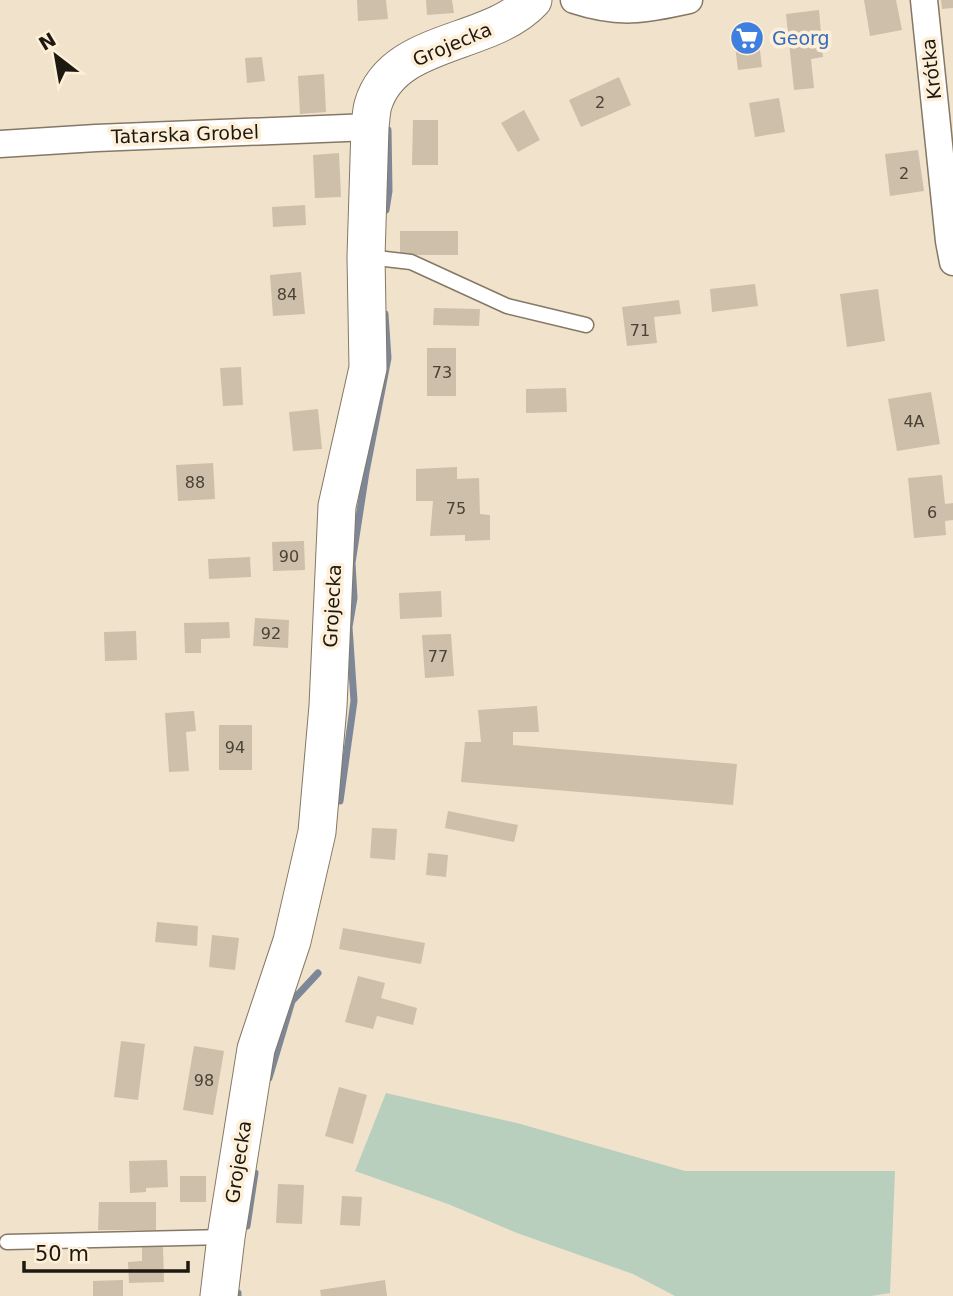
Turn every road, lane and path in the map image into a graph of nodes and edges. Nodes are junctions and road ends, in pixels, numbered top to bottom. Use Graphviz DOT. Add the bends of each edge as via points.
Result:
graph roads {
  1 [pos="533,0"];
  2 [pos="574,0"];
  3 [pos="688,0"];
  4 [pos="924,0"];
  5 [pos="370,127"];
  6 [pos="0,145"];
  7 [pos="366,257"];
  8 [pos="953,262"];
  9 [pos="586,325"];
  10 [pos="226,1237"];
  11 [pos="7,1242"];
  12 [pos="219,1296"];
  1 -- 5 [label="street, Grojecka" via="503,22 399,67 377,96"];
  2 -- 3 [label="street" via="624,11"];
  4 -- 8 [label="street, Krótka"];
  5 -- 6 [label="street, Tatarska Grobel"];
  5 -- 7 [label="street, Grojecka"];
  7 -- 9 [label="lane" via="411,262 507,306"];
  7 -- 10 [label="street, Grojecka" via="368,368 337,506 317,832 292,941 256,1049"];
  10 -- 11 [label="lane"];
  10 -- 12 [label="street, Grojecka"];
}
